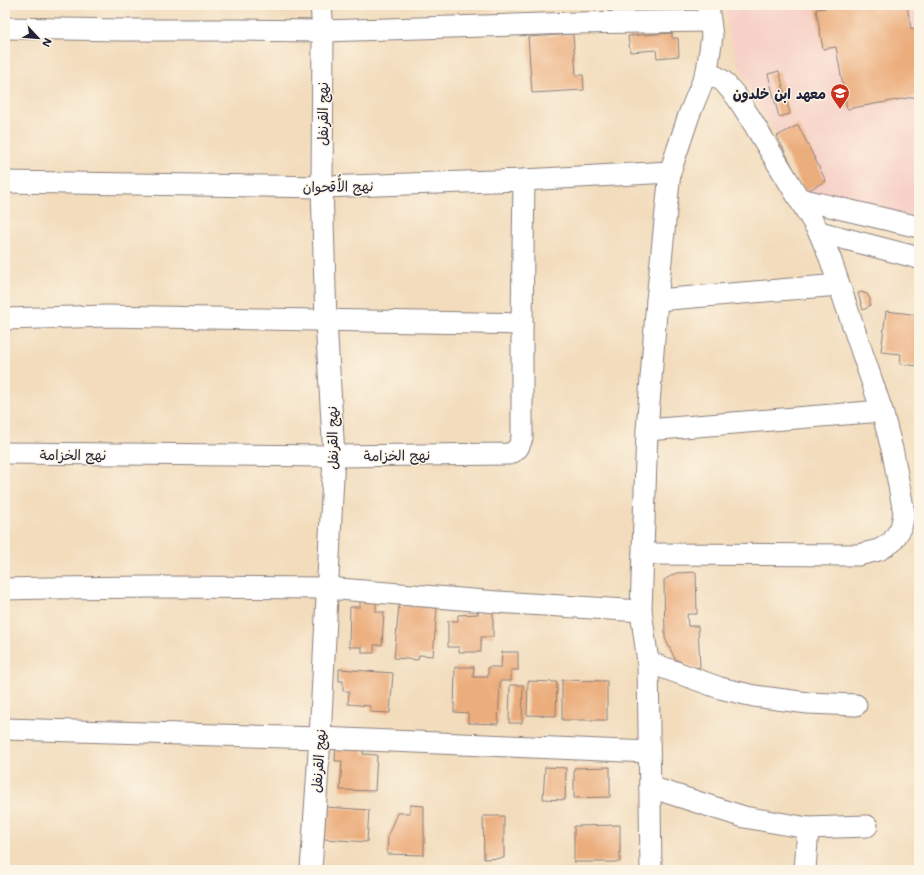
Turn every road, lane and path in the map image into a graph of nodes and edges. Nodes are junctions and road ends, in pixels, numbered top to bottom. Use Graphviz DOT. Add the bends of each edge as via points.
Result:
graph roads {
  1 [pos="321,5"];
  2 [pos="709,13"];
  3 [pos="5,28"];
  4 [pos="322,31"];
  5 [pos="707,71"];
  6 [pos="670,172"];
  7 [pos="524,180"];
  8 [pos="5,182"];
  9 [pos="322,187"];
  10 [pos="800,199"];
  11 [pos="919,227"];
  12 [pos="819,232"];
  13 [pos="919,258"];
  14 [pos="839,285"];
  15 [pos="657,300"];
  16 [pos="5,319"];
  17 [pos="326,321"];
  18 [pos="522,324"];
  19 [pos="882,411"];
  20 [pos="648,430"];
  21 [pos="5,453"];
  22 [pos="334,456"];
  23 [pos="642,554"];
  24 [pos="327,588"];
  25 [pos="5,589"];
  26 [pos="641,611"];
  27 [pos="648,662"];
  28 [pos="856,704"];
  29 [pos="5,728"];
  30 [pos="320,738"];
  31 [pos="649,752"];
  32 [pos="650,787"];
  33 [pos="867,826"];
  34 [pos="808,828"];
  35 [pos="311,870"];
  36 [pos="651,870"];
  37 [pos="805,870"];
  1 -- 4 [label="street, نهج القرنفل"];
  2 -- 4 [label="street" via="568,23"];
  2 -- 5 [label="street" via="712,36"];
  3 -- 4 [label="street"];
  4 -- 9 [label="street, نهج القرنفل"];
  5 -- 6 [label="street"];
  5 -- 10 [label="street" via="723,81 736,96"];
  6 -- 7 [label="street, نهج الأُقحوان"];
  6 -- 15 [label="street"];
  7 -- 9 [label="street, نهج الأُقحوان"];
  7 -- 18 [label="street, نهج الخزامة"];
  8 -- 9 [label="street, نهج الأُقحوان"];
  9 -- 17 [label="street, نهج القرنفل"];
  10 -- 11 [label="street"];
  10 -- 12 [label="street"];
  12 -- 13 [label="street"];
  12 -- 14 [label="street"];
  14 -- 15 [label="street"];
  14 -- 19 [label="street"];
  15 -- 20 [label="street"];
  16 -- 17 [label="street" via="107,316"];
  17 -- 18 [label="street"];
  17 -- 22 [label="street, نهج القرنفل"];
  18 -- 22 [label="street, نهج الخزامة" via="522,438 515,451 509,454"];
  19 -- 20 [label="street"];
  19 -- 23 [label="street" via="904,513 901,528 892,542 879,550 858,555"];
  20 -- 23 [label="street"];
  21 -- 22 [label="street, نهج الخزامة"];
  22 -- 24 [label="street, نهج القرنفل"];
  23 -- 26 [label="street"];
  24 -- 25 [label="street"];
  24 -- 26 [label="street"];
  24 -- 30 [label="street, نهج القرنفل"];
  26 -- 27 [label="street"];
  27 -- 28 [label="street" via="720,688 754,696 808,703"];
  27 -- 31 [label="street"];
  29 -- 30 [label="street"];
  30 -- 31 [label="street"];
  30 -- 35 [label="street, نهج القرنفل"];
  31 -- 32 [label="street"];
  32 -- 34 [label="street" via="744,817"];
  32 -- 36 [label="street"];
  33 -- 34 [label="street"];
  34 -- 37 [label="street"];
}
